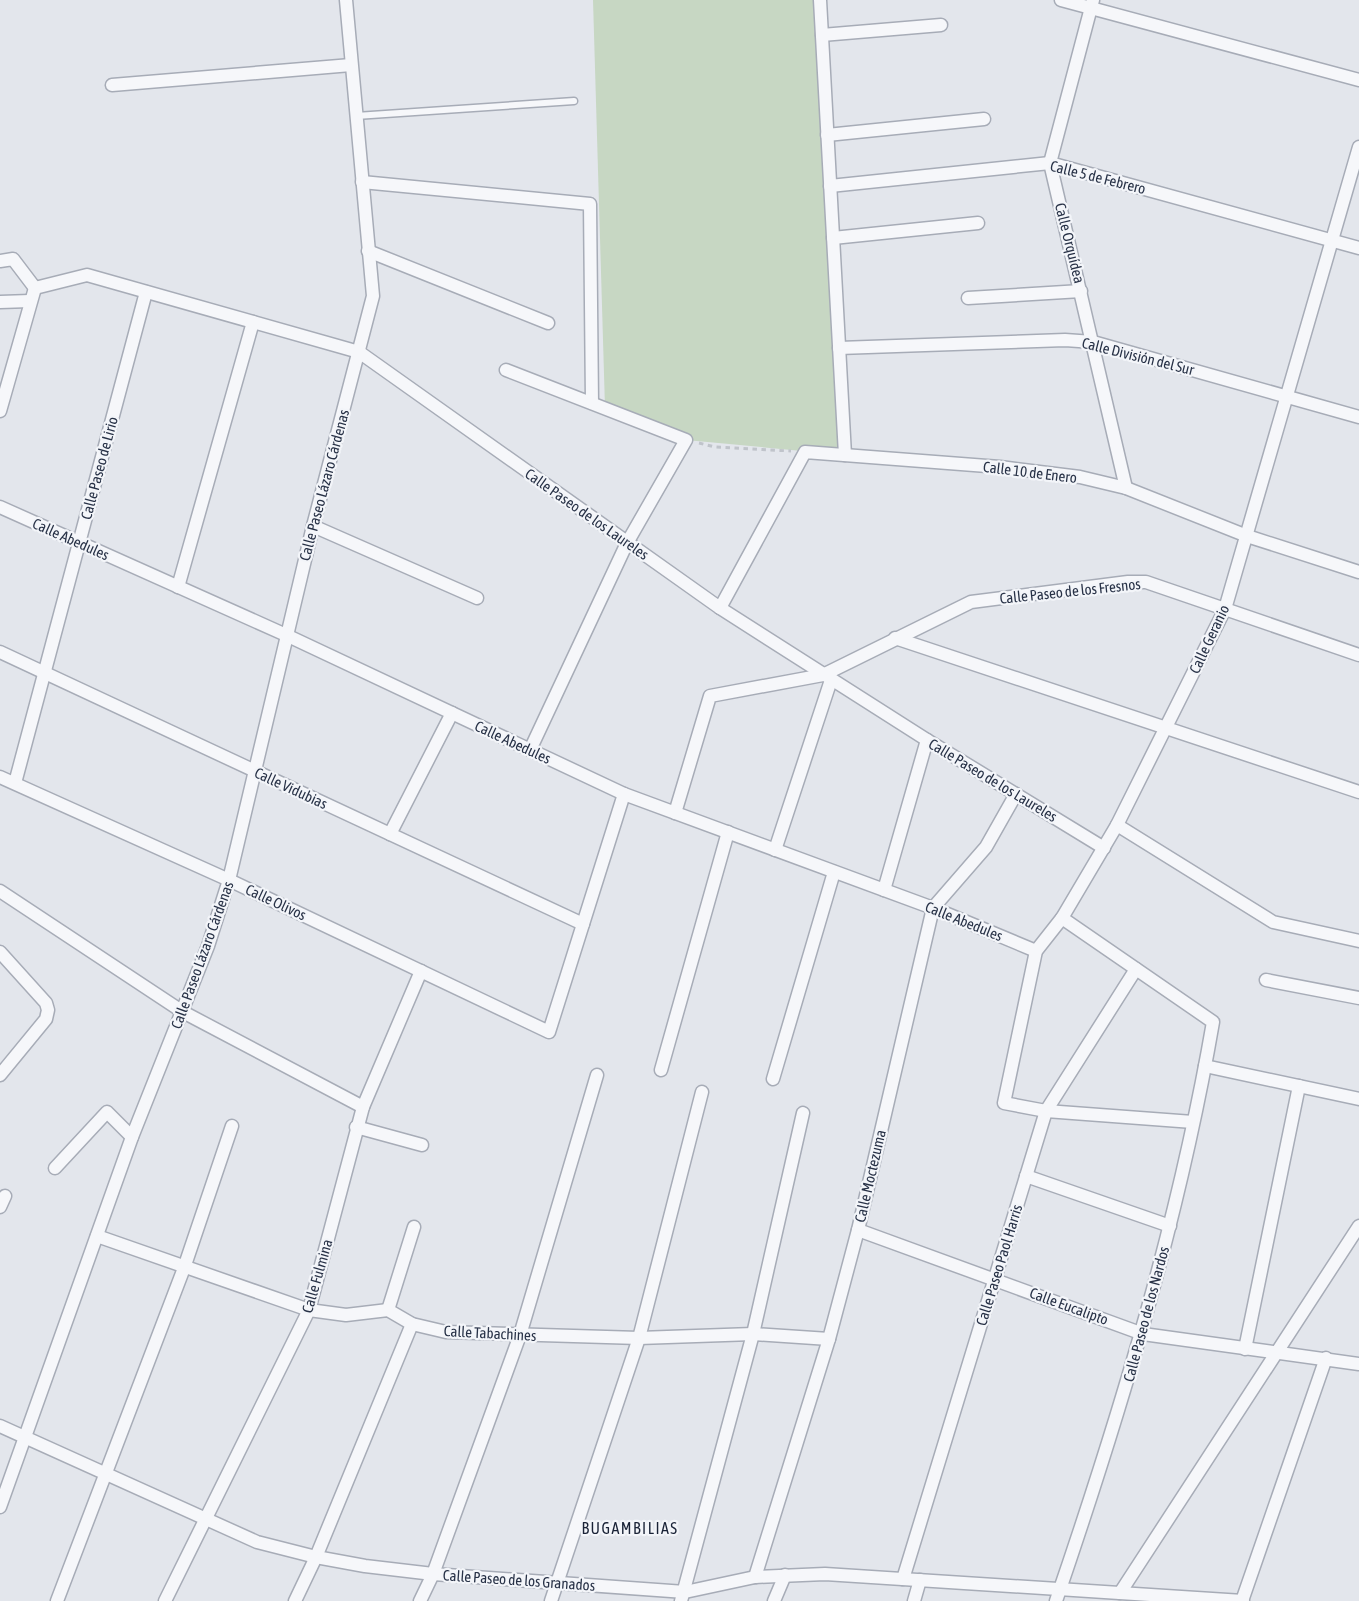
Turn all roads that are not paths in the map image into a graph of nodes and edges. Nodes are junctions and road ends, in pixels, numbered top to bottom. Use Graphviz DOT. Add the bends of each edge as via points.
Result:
graph roads {
  1 [pos="346,0"];
  2 [pos="820,0"];
  3 [pos="1061,0"];
  4 [pos="1092,4"];
  5 [pos="941,25"];
  6 [pos="822,35"];
  7 [pos="351,65"];
  8 [pos="1359,80"];
  9 [pos="112,85"];
  10 [pos="574,101"];
  11 [pos="356,116"];
  12 [pos="984,120"];
  13 [pos="827,135"];
  14 [pos="1359,147"];
  15 [pos="1050,163"];
  16 [pos="363,182"];
  17 [pos="830,186"];
  18 [pos="978,223"];
  19 [pos="833,238"];
  20 [pos="1332,240"];
  21 [pos="1359,248"];
  22 [pos="368,251"];
  23 [pos="0,261"];
  24 [pos="35,288"];
  25 [pos="1081,291"];
  26 [pos="146,292"];
  27 [pos="968,298"];
  28 [pos="30,301"];
  29 [pos="0,302"];
  30 [pos="253,322"];
  31 [pos="548,323"];
  32 [pos="1093,342"];
  33 [pos="839,348"];
  34 [pos="359,351"];
  35 [pos="506,370"];
  36 [pos="1287,396"];
  37 [pos="592,403"];
  38 [pos="0,411"];
  39 [pos="1359,417"];
  40 [pos="845,455"];
  41 [pos="1126,488"];
  42 [pos="0,507"];
  43 [pos="313,526"];
  44 [pos="1247,536"];
  45 [pos="79,543"];
  46 [pos="627,543"];
  47 [pos="1359,572"];
  48 [pos="178,587"];
  49 [pos="477,598"];
  50 [pos="720,608"];
  51 [pos="1225,609"];
  52 [pos="286,635"];
  53 [pos="895,638"];
  54 [pos="0,652"];
  55 [pos="1359,654"];
  56 [pos="44,673"];
  57 [pos="827,677"];
  58 [pos="452,713"];
  59 [pos="1165,728"];
  60 [pos="927,740"];
  61 [pos="530,750"];
  62 [pos="255,771"];
  63 [pos="0,777"];
  64 [pos="15,783"];
  65 [pos="1359,792"];
  66 [pos="624,794"];
  67 [pos="1016,794"];
  68 [pos="675,813"];
  69 [pos="1117,825"];
  70 [pos="728,832"];
  71 [pos="390,834"];
  72 [pos="1104,848"];
  73 [pos="776,850"];
  74 [pos="834,872"];
  75 [pos="229,879"];
  76 [pos="884,890"];
  77 [pos="0,891"];
  78 [pos="933,908"];
  79 [pos="1062,918"];
  80 [pos="583,924"];
  81 [pos="1359,941"];
  82 [pos="1036,951"];
  83 [pos="0,952"];
  84 [pos="1136,969"];
  85 [pos="421,971"];
  86 [pos="1266,980"];
  87 [pos="1359,998"];
  88 [pos="183,1012"];
  89 [pos="1205,1066"];
  90 [pos="661,1070"];
  91 [pos="0,1075"];
  92 [pos="597,1076"];
  93 [pos="773,1079"];
  94 [pos="1299,1086"];
  95 [pos="702,1092"];
  96 [pos="1359,1099"];
  97 [pos="363,1107"];
  98 [pos="1046,1111"];
  99 [pos="803,1113"];
  100 [pos="1193,1122"];
  101 [pos="232,1126"];
  102 [pos="356,1127"];
  103 [pos="132,1137"];
  104 [pos="422,1144"];
  105 [pos="55,1168"];
  106 [pos="1026,1176"];
  107 [pos="1170,1226"];
  108 [pos="1359,1226"];
  109 [pos="414,1227"];
  110 [pos="858,1230"];
  111 [pos="97,1236"];
  112 [pos="184,1268"];
  113 [pos="995,1279"];
  114 [pos="309,1310"];
  115 [pos="388,1310"];
  116 [pos="412,1324"];
  117 [pos="753,1334"];
  118 [pos="1143,1334"];
  119 [pos="520,1335"];
  120 [pos="639,1338"];
  121 [pos="829,1339"];
  122 [pos="1245,1349"];
  123 [pos="1278,1353"];
  124 [pos="1326,1358"];
  125 [pos="1359,1364"];
  126 [pos="0,1426"];
  127 [pos="25,1437"];
  128 [pos="105,1474"];
  129 [pos="0,1507"];
  130 [pos="206,1521"];
  131 [pos="316,1557"];
  132 [pos="433,1574"];
  133 [pos="785,1575"];
  134 [pos="754,1577"];
  135 [pos="903,1579"];
  136 [pos="920,1581"];
  137 [pos="560,1583"];
  138 [pos="1120,1593"];
  139 [pos="1058,1595"];
  140 [pos="683,1596"];
  141 [pos="57,1601"];
  142 [pos="165,1601"];
  143 [pos="295,1601"];
  144 [pos="420,1601"];
  145 [pos="552,1601"];
  146 [pos="774,1601"];
  147 [pos="914,1601"];
  148 [pos="1243,1601"];
  1 -- 7 [label="street, Calle Paseo Lázaro Cárdenas"];
  2 -- 6 [label="street"];
  3 -- 4 [label="street"];
  4 -- 8 [label="street"];
  4 -- 15 [label="street, Calle Orquídea"];
  5 -- 6 [label="street"];
  6 -- 13 [label="street"];
  7 -- 9 [label="street"];
  7 -- 11 [label="street, Calle Paseo Lázaro Cárdenas"];
  10 -- 11 [label="lane"];
  11 -- 16 [label="street, Calle Paseo Lázaro Cárdenas"];
  12 -- 13 [label="street"];
  13 -- 17 [label="street"];
  14 -- 20 [label="street, Calle Geranio"];
  15 -- 17 [label="street, Calle 5 de Febrero"];
  15 -- 20 [label="street, Calle 5 de Febrero"];
  15 -- 25 [label="street, Calle Orquídea"];
  16 -- 22 [label="street, Calle Paseo Lázaro Cárdenas"];
  16 -- 37 [label="street" via="590,204"];
  17 -- 19 [label="street"];
  18 -- 19 [label="street"];
  19 -- 33 [label="street"];
  20 -- 21 [label="street, Calle 5 de Febrero"];
  20 -- 36 [label="street, Calle Geranio"];
  22 -- 31 [label="street"];
  22 -- 34 [label="street, Calle Paseo Lázaro Cárdenas" via="373,296"];
  23 -- 24 [label="street" via="13,259"];
  24 -- 26 [label="street, Calle Paseo de los Laureles" via="87,275"];
  24 -- 28 [label="street"];
  25 -- 27 [label="street"];
  25 -- 32 [label="street, Calle Orquídea"];
  26 -- 30 [label="street, Calle Paseo de los Laureles"];
  26 -- 45 [label="street, Calle Paseo de Lirio"];
  28 -- 29 [label="street"];
  28 -- 38 [label="street"];
  30 -- 34 [label="street, Calle Paseo de los Laureles"];
  30 -- 48 [label="street"];
  32 -- 33 [label="street, Calle División del Sur"];
  32 -- 36 [label="street, Calle División del Sur"];
  32 -- 41 [label="street, Calle Orquídea"];
  33 -- 40 [label="street"];
  34 -- 43 [label="street, Calle Paseo Lázaro Cárdenas"];
  34 -- 46 [label="street, Calle Paseo de los Laureles"];
  35 -- 37 [label="street"];
  36 -- 39 [label="street, Calle División del Sur"];
  36 -- 44 [label="street, Calle Geranio"];
  37 -- 46 [label="street" via="686,440"];
  40 -- 41 [label="street, Calle 10 de Enero" via="1000,467 1080,477"];
  40 -- 50 [label="street, Calle 10 de Enero" via="805,452"];
  41 -- 44 [label="street, Calle 10 de Enero"];
  42 -- 45 [label="street, Calle Abedules"];
  43 -- 49 [label="street"];
  43 -- 52 [label="street, Calle Paseo Lázaro Cárdenas"];
  44 -- 47 [label="street, Calle 10 de Enero"];
  44 -- 51 [label="street, Calle Geranio"];
  45 -- 48 [label="street, Calle Abedules"];
  45 -- 56 [label="street, Calle Paseo de Lirio"];
  46 -- 50 [label="street, Calle Paseo de los Laureles"];
  46 -- 61 [label="street"];
  48 -- 52 [label="street, Calle Abedules"];
  50 -- 57 [label="street, Calle Paseo de los Laureles"];
  51 -- 53 [label="street, Calle Paseo de los Fresnos" via="1164,586 1128,582 971,602"];
  51 -- 55 [label="street, Calle Paseo de los Fresnos"];
  51 -- 59 [label="street, Calle Geranio"];
  52 -- 58 [label="street, Calle Abedules"];
  52 -- 62 [label="street, Calle Paseo Lázaro Cárdenas"];
  53 -- 57 [label="street, Calle Paseo de los Fresnos"];
  53 -- 59 [label="street"];
  54 -- 56 [label="street, Calle Vidubias"];
  56 -- 62 [label="street, Calle Vidubias"];
  56 -- 64 [label="street, Calle Paseo de Lirio"];
  57 -- 60 [label="street, Calle Paseo de los Laureles"];
  57 -- 68 [label="street, Calle Paseo de los Fresnos" via="710,696"];
  57 -- 73 [label="street"];
  58 -- 61 [label="street, Calle Abedules"];
  58 -- 71 [label="street"];
  59 -- 65 [label="street"];
  59 -- 69 [label="street, Calle Geranio"];
  60 -- 67 [label="street, Calle Paseo de los Laureles"];
  60 -- 76 [label="street"];
  61 -- 66 [label="street, Calle Abedules"];
  62 -- 71 [label="street, Calle Vidubias"];
  62 -- 75 [label="street, Calle Paseo Lázaro Cárdenas"];
  63 -- 64 [label="street, Calle Olivos"];
  64 -- 75 [label="street, Calle Olivos"];
  66 -- 68 [label="street, Calle Abedules"];
  66 -- 80 [label="street"];
  67 -- 72 [label="street, Calle Paseo de los Laureles"];
  67 -- 78 [label="street, Calle Moctezuma" via="986,847"];
  68 -- 70 [label="street, Calle Abedules"];
  69 -- 72 [label="street, Calle Geranio"];
  69 -- 81 [label="street" via="1273,922"];
  70 -- 73 [label="street, Calle Abedules"];
  70 -- 90 [label="street"];
  71 -- 80 [label="street, Calle Vidubias"];
  72 -- 79 [label="street, Calle Geranio"];
  73 -- 74 [label="street, Calle Abedules"];
  74 -- 76 [label="street, Calle Abedules"];
  74 -- 93 [label="street"];
  75 -- 85 [label="street, Calle Olivos"];
  75 -- 88 [label="street, Calle Paseo Lázaro Cárdenas"];
  76 -- 78 [label="street, Calle Abedules"];
  77 -- 88 [label="street"];
  78 -- 82 [label="street, Calle Abedules"];
  78 -- 110 [label="street, Calle Moctezuma"];
  79 -- 82 [label="street, Calle Geranio"];
  79 -- 84 [label="street"];
  80 -- 85 [label="street, Calle Olivos" via="549,1032"];
  82 -- 98 [label="street, Calle Geranio" via="1004,1103"];
  83 -- 91 [label="street" via="48,1010 46,1019"];
  84 -- 89 [label="street, Calle Paseo de los Nardos" via="1213,1022"];
  84 -- 98 [label="street, Calle Paseo Paol Harris"];
  85 -- 97 [label="street, Calle Fulmina"];
  86 -- 87 [label="street"];
  88 -- 97 [label="street"];
  88 -- 103 [label="street, Calle Paseo Lázaro Cárdenas"];
  89 -- 94 [label="street"];
  89 -- 100 [label="street, Calle Paseo de los Nardos"];
  92 -- 119 [label="street"];
  94 -- 96 [label="street"];
  94 -- 122 [label="street"];
  95 -- 120 [label="street"];
  97 -- 102 [label="street, Calle Fulmina"];
  98 -- 100 [label="street"];
  98 -- 106 [label="street, Calle Paseo Paol Harris"];
  99 -- 117 [label="street"];
  100 -- 107 [label="street, Calle Paseo de los Nardos"];
  101 -- 112 [label="street"];
  102 -- 104 [label="street"];
  102 -- 114 [label="street, Calle Fulmina"];
  103 -- 105 [label="street" via="107,1112"];
  103 -- 111 [label="street, Calle Paseo Lázaro Cárdenas"];
  106 -- 107 [label="street"];
  106 -- 113 [label="street, Calle Paseo Paol Harris"];
  107 -- 118 [label="street, Calle Paseo de los Nardos"];
  108 -- 123 [label="street"];
  109 -- 115 [label="street"];
  110 -- 113 [label="street, Calle Eucalipto"];
  110 -- 121 [label="street, Calle Moctezuma"];
  111 -- 112 [label="street"];
  111 -- 127 [label="street, Calle Paseo Lázaro Cárdenas"];
  112 -- 114 [label="street"];
  112 -- 128 [label="street"];
  113 -- 118 [label="street, Calle Eucalipto"];
  113 -- 135 [label="street, Calle Paseo Paol Harris"];
  114 -- 115 [label="street" via="346,1315"];
  114 -- 130 [label="street, Calle Fulmina"];
  115 -- 116 [label="street, Calle Tabachines"];
  116 -- 119 [label="street, Calle Tabachines" via="446,1332"];
  116 -- 131 [label="street"];
  117 -- 120 [label="street, Calle Tabachines"];
  117 -- 121 [label="street, Calle Tabachines"];
  117 -- 140 [label="street"];
  118 -- 122 [label="street, Calle Eucalipto"];
  118 -- 139 [label="street, Calle Paseo de los Nardos"];
  119 -- 120 [label="street, Calle Tabachines"];
  119 -- 132 [label="street"];
  120 -- 137 [label="street"];
  121 -- 134 [label="street, Calle Moctezuma"];
  122 -- 123 [label="street, Calle Eucalipto"];
  123 -- 124 [label="street, Calle Eucalipto"];
  123 -- 138 [label="street"];
  124 -- 125 [label="street, Calle Eucalipto"];
  124 -- 148 [label="street"];
  126 -- 127 [label="street, Calle Paseo de los Granados"];
  127 -- 128 [label="street, Calle Paseo de los Granados"];
  127 -- 129 [label="street, Calle Paseo Lázaro Cárdenas"];
  128 -- 130 [label="street, Calle Paseo de los Granados"];
  128 -- 141 [label="street"];
  130 -- 131 [label="street, Calle Paseo de los Granados" via="257,1542"];
  130 -- 142 [label="street, Calle Fulmina"];
  131 -- 132 [label="street, Calle Paseo de los Granados"];
  131 -- 143 [label="street"];
  132 -- 137 [label="street, Calle Paseo de los Granados"];
  132 -- 144 [label="street"];
  133 -- 134 [label="street, Calle Paseo de los Granados"];
  133 -- 135 [label="street, Calle Paseo de los Granados"];
  133 -- 146 [label="street"];
  134 -- 140 [label="street, Calle Paseo de los Granados"];
  135 -- 136 [label="street, Calle Paseo de los Granados"];
  136 -- 139 [label="street, Calle Paseo de los Granados"];
  136 -- 147 [label="street"];
  137 -- 140 [label="street, Calle Paseo de los Granados"];
  137 -- 145 [label="street"];
  138 -- 139 [label="street, Calle Paseo de los Granados"];
  138 -- 148 [label="street, Calle Paseo de los Granados"];
}
